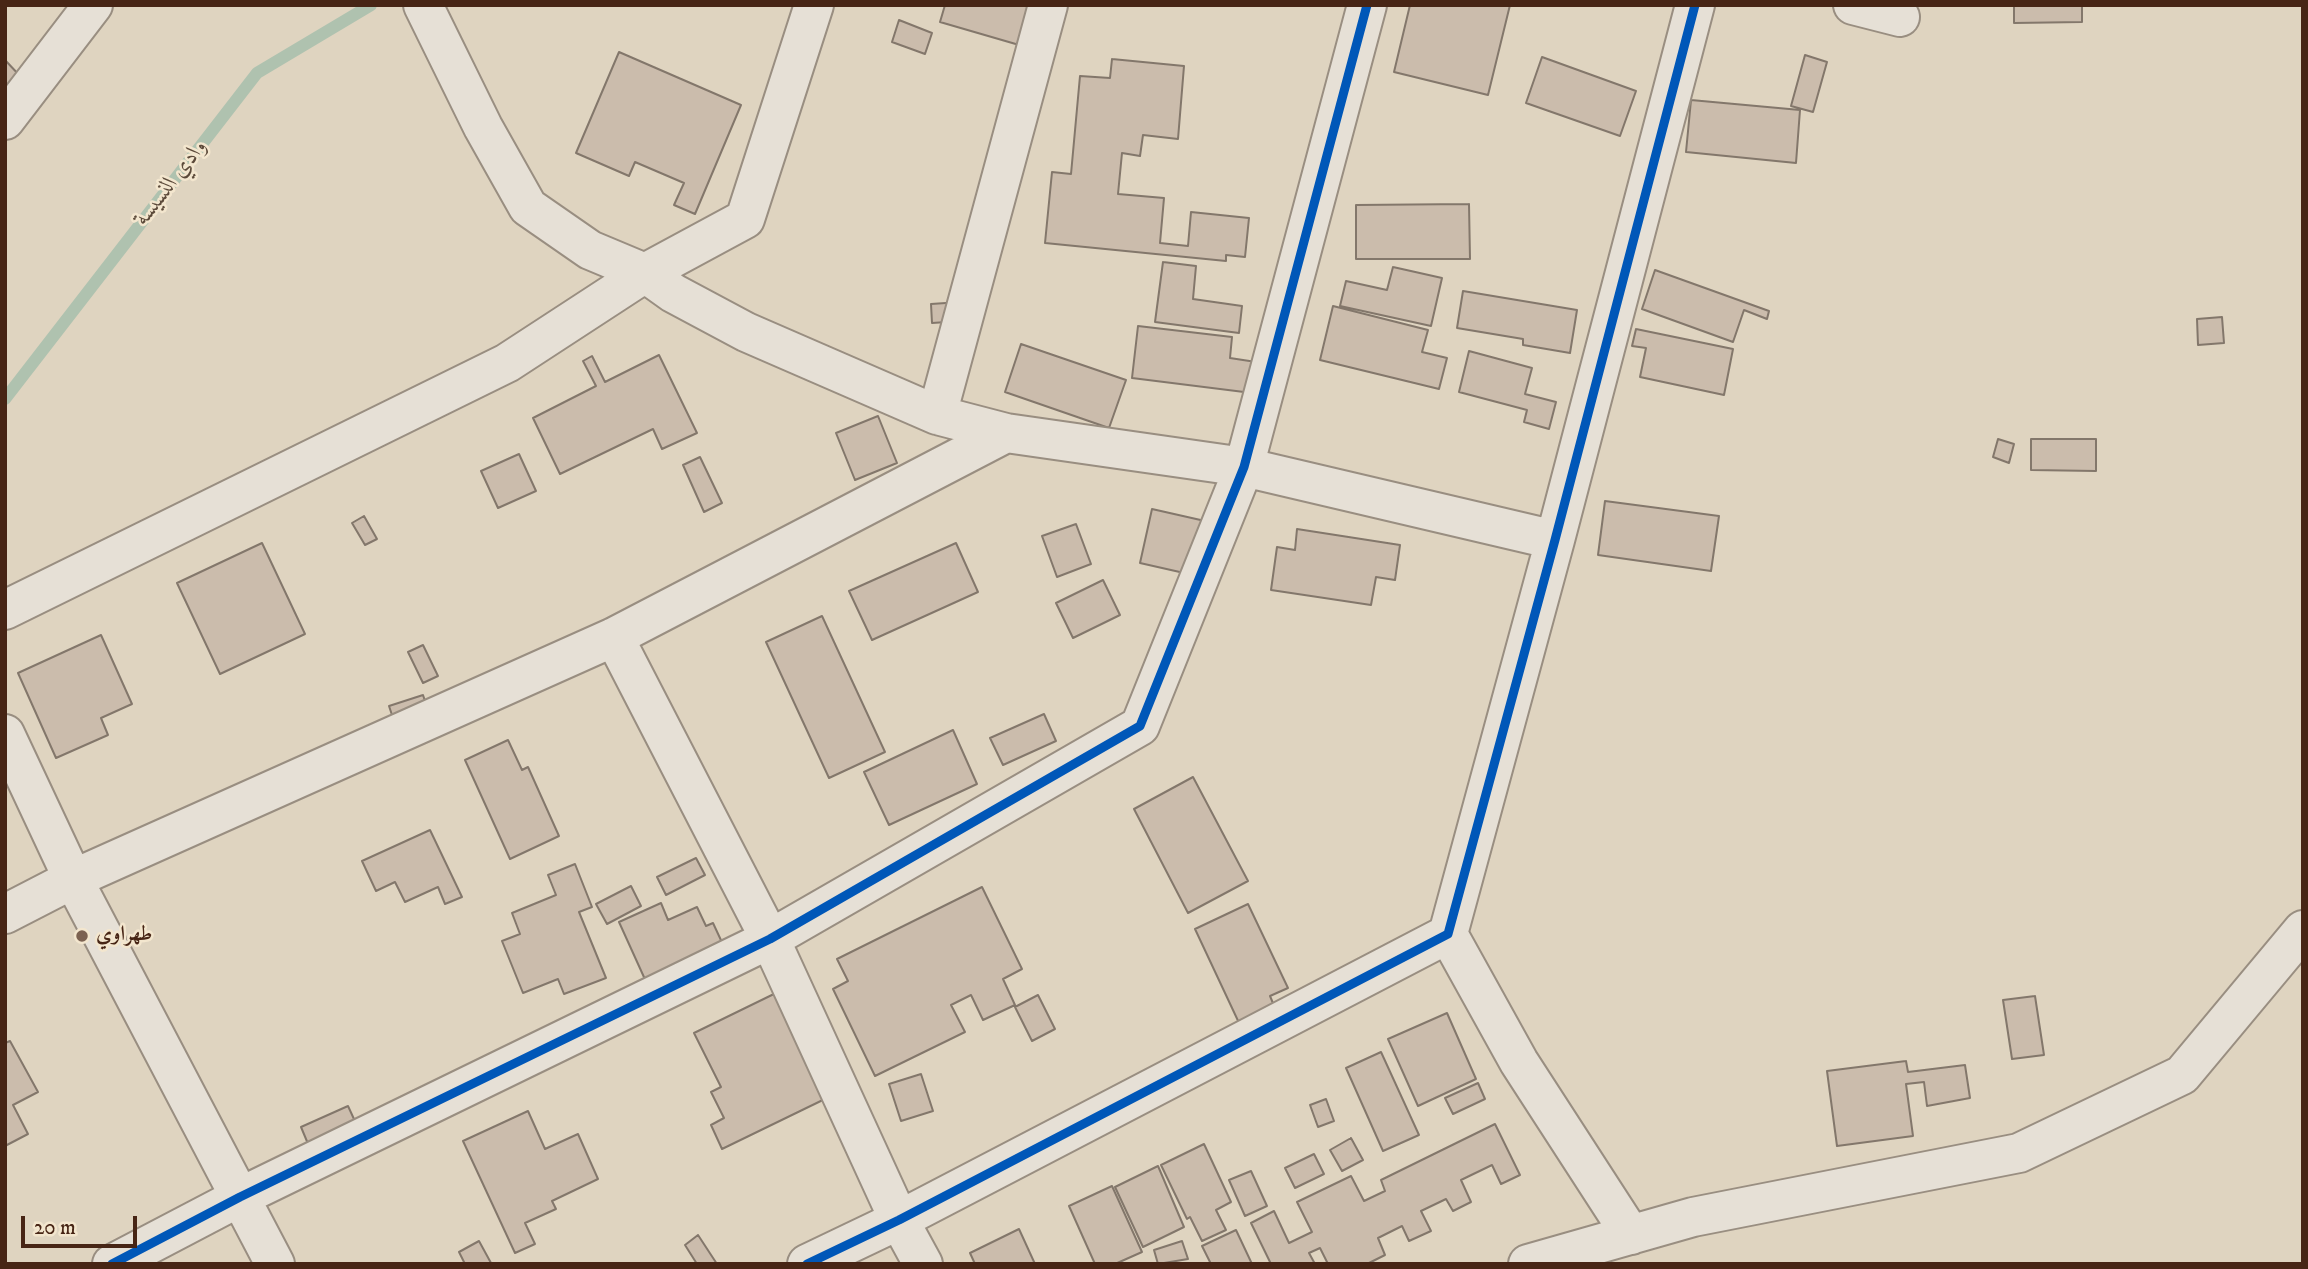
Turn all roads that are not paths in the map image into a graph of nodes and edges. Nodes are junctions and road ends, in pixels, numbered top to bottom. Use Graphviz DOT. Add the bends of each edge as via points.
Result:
graph roads {
  1 [pos="93,5"];
  2 [pos="814,5"];
  3 [pos="1048,5"];
  4 [pos="1367,5"];
  5 [pos="1695,5"];
  6 [pos="1853,5"];
  7 [pos="429,17"];
  8 [pos="1900,17"];
  9 [pos="5,120"];
  10 [pos="645,274"];
  11 [pos="937,415"];
  12 [pos="1006,433"];
  13 [pos="1244,467"];
  14 [pos="1555,540"];
  15 [pos="5,610"];
  16 [pos="614,637"];
  17 [pos="5,734"];
  18 [pos="73,879"];
  19 [pos="5,914"];
  20 [pos="2303,930"];
  21 [pos="1448,934"];
  22 [pos="770,939"];
  23 [pos="240,1197"];
  24 [pos="899,1220"];
  25 [pos="1631,1235"];
  26 [pos="112,1264"];
  27 [pos="275,1264"];
  28 [pos="807,1264"];
  29 [pos="923,1264"];
  30 [pos="1528,1264"];
  1 -- 9 [label="street"];
  2 -- 10 [label="street" via="745,219"];
  3 -- 11 [label="street"];
  4 -- 13 [label="street"];
  5 -- 14 [label="street"];
  6 -- 8 [label="street"];
  7 -- 10 [label="street" via="528,207 590,250"];
  10 -- 11 [label="street" via="746,332"];
  10 -- 15 [label="street" via="507,363"];
  11 -- 12 [label="street"];
  12 -- 13 [label="street"];
  12 -- 16 [label="street"];
  13 -- 14 [label="street"];
  13 -- 22 [label="street" via="1140,726"];
  14 -- 21 [label="street"];
  16 -- 18 [label="street"];
  16 -- 22 [label="street"];
  17 -- 18 [label="street"];
  18 -- 19 [label="street"];
  18 -- 23 [label="street"];
  20 -- 25 [label="street" via="2182,1075 2019,1153 1693,1217"];
  21 -- 24 [label="street"];
  21 -- 25 [label="street" via="1519,1062"];
  22 -- 23 [label="street"];
  22 -- 24 [label="street"];
  23 -- 26 [label="street"];
  23 -- 27 [label="street"];
  24 -- 28 [label="street"];
  24 -- 29 [label="street"];
  25 -- 30 [label="street"];
}
